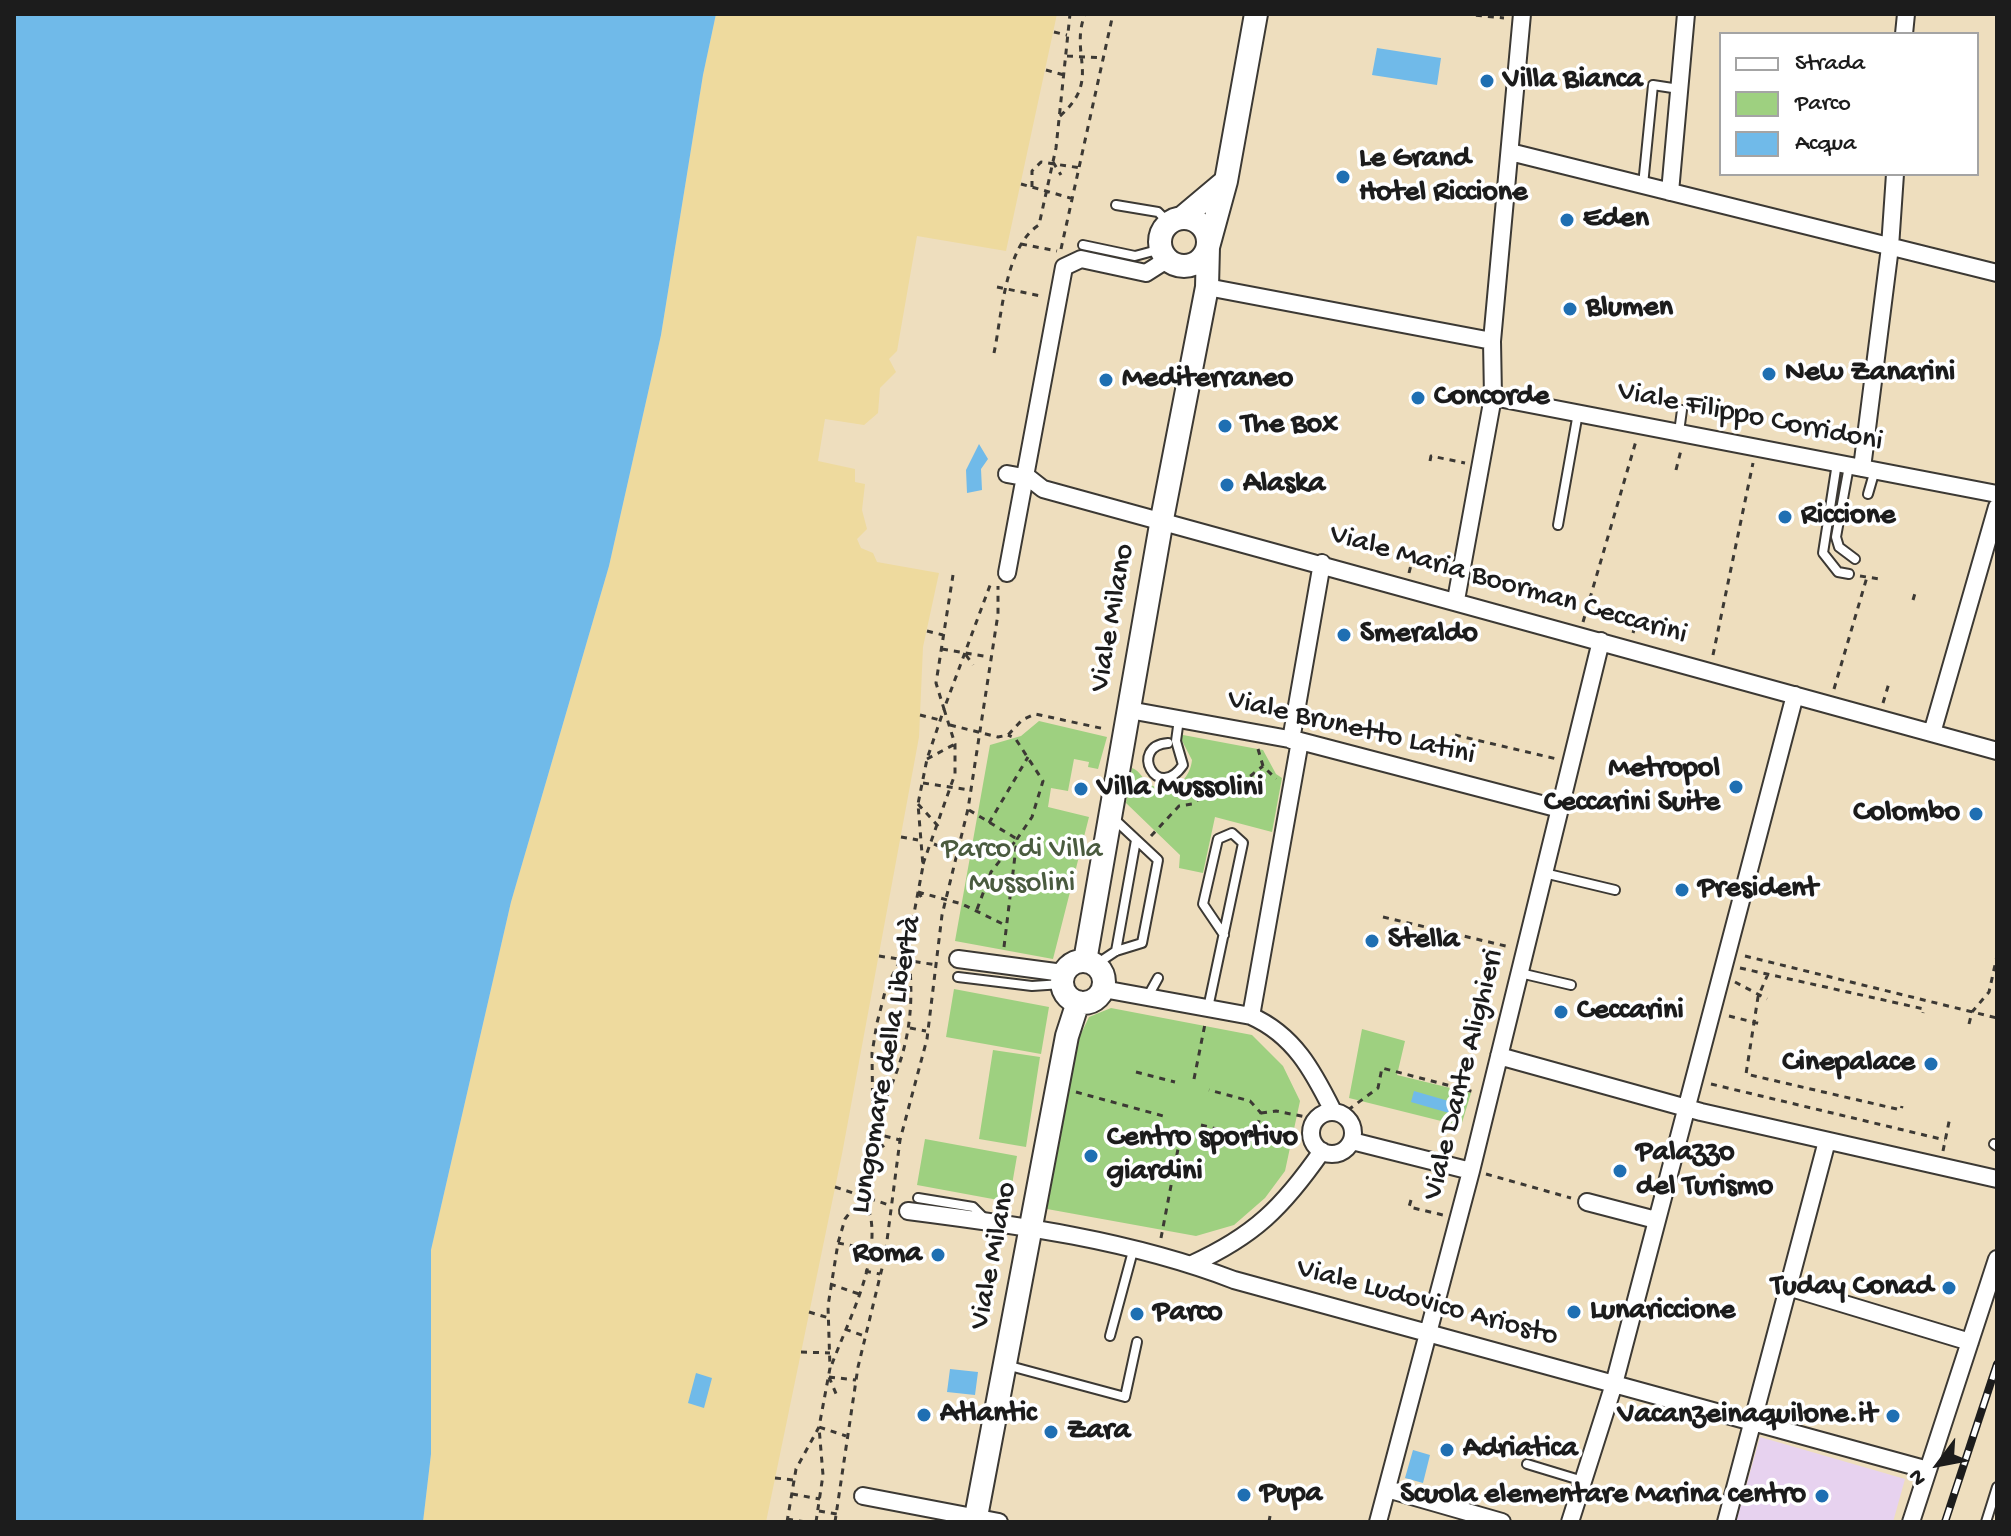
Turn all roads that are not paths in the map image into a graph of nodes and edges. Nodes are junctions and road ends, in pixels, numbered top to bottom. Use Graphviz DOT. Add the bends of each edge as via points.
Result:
graph roads {
  1 [pos="1256,14"];
  2 [pos="1686,14"];
  3 [pos="1522,17"];
  4 [pos="1679,89"];
  5 [pos="1510,152"];
  6 [pos="1895,176"];
  7 [pos="1226,181"];
  8 [pos="1643,185"];
  9 [pos="1670,192"];
  10 [pos="1116,205"];
  11 [pos="1175,220"];
  12 [pos="1083,245"];
  13 [pos="1208,247"];
  14 [pos="1890,247"];
  15 [pos="1172,258"];
  16 [pos="1997,273"];
  17 [pos="1207,287"];
  18 [pos="1492,341"];
  19 [pos="1493,397"];
  20 [pos="1682,410"];
  21 [pos="1578,413"];
  22 [pos="1679,433"];
  23 [pos="1856,467"];
  24 [pos="1007,474"];
  25 [pos="1024,477"];
  26 [pos="1868,494"];
  27 [pos="1997,494"];
  28 [pos="1997,507"];
  29 [pos="1162,519"];
  30 [pos="1558,525"];
  31 [pos="1855,559"];
  32 [pos="1322,563"];
  33 [pos="1849,574"];
  34 [pos="999,576"];
  35 [pos="1456,600"];
  36 [pos="1601,641"];
  37 [pos="1795,695"];
  38 [pos="1129,710"];
  39 [pos="1179,719"];
  40 [pos="1932,733"];
  41 [pos="1296,740"];
  42 [pos="1168,743"];
  43 [pos="1997,751"];
  44 [pos="1560,809"];
  45 [pos="1110,815"];
  46 [pos="1139,843"];
  47 [pos="1544,873"];
  48 [pos="1615,890"];
  49 [pos="1224,935"];
  50 [pos="1116,951"];
  51 [pos="958,959"];
  52 [pos="1090,963"];
  53 [pos="1520,973"];
  54 [pos="958,977"];
  55 [pos="1062,978"];
  56 [pos="1158,978"];
  57 [pos="1571,985"];
  58 [pos="1103,989"];
  59 [pos="1148,997"];
  60 [pos="1078,1002"];
  61 [pos="1208,1008"];
  62 [pos="1251,1016"];
  63 [pos="1499,1056"];
  64 [pos="1684,1108"];
  65 [pos="1338,1112"];
  66 [pos="1352,1141"];
  67 [pos="1827,1141"];
  68 [pos="1322,1151"];
  69 [pos="1471,1171"];
  70 [pos="1997,1179"];
  71 [pos="1587,1202"];
  72 [pos="913,1205"];
  73 [pos="1656,1220"];
  74 [pos="1031,1227"];
  75 [pos="1133,1251"];
  76 [pos="1997,1259"];
  77 [pos="1192,1264"];
  78 [pos="1788,1287"];
  79 [pos="1428,1333"];
  80 [pos="1110,1336"];
  81 [pos="1137,1342"];
  82 [pos="1970,1342"];
  83 [pos="1005,1365"];
  84 [pos="1614,1384"];
  85 [pos="1752,1422"];
  86 [pos="1527,1464"];
  87 [pos="1928,1470"];
  88 [pos="1583,1481"];
  89 [pos="1997,1487"];
  90 [pos="1387,1489"];
  91 [pos="863,1496"];
  92 [pos="976,1519"];
  93 [pos="999,1522"];
  94 [pos="1378,1522"];
  95 [pos="1502,1522"];
  96 [pos="1570,1522"];
  97 [pos="1726,1522"];
  98 [pos="1911,1522"];
  99 [pos="1986,1522"];
  1 -- 7 [label="street, Viale Milano" via="1239,64"];
  2 -- 4 [label="street"];
  3 -- 5 [label="street"];
  4 -- 8 [label="lane" via="1653,85"];
  4 -- 9 [label="street"];
  5 -- 8 [label="street"];
  5 -- 18 [label="street"];
  6 -- 14 [label="street"];
  7 -- 11 [label="street"];
  7 -- 13 [label="street, Viale Milano"];
  8 -- 9 [label="street"];
  9 -- 14 [label="street"];
  10 -- 11 [label="lane"];
  11 -- 13 [label="street" via="1202,226"];
  11 -- 15 [label="street" via="1161,235"];
  12 -- 15 [label="lane"];
  13 -- 15 [label="street" via="1200,260"];
  13 -- 17 [label="street, Viale Milano"];
  14 -- 16 [label="street"];
  14 -- 23 [label="street"];
  15 -- 17 [label="street"];
  15 -- 25 [label="street" via="1146,273 1062,259"];
  17 -- 18 [label="street"];
  17 -- 29 [label="street, Viale Milano"];
  18 -- 19 [label="street"];
  19 -- 21 [label="street, Viale Filippo Corridoni"];
  19 -- 35 [label="street"];
  20 -- 22 [label="lane"];
  21 -- 22 [label="street, Viale Filippo Corridoni"];
  21 -- 30 [label="lane"];
  22 -- 23 [label="street, Viale Filippo Corridoni"];
  23 -- 26 [label="lane"];
  23 -- 27 [label="street, Viale Filippo Corridoni"];
  23 -- 31 [label="lane" via="1836,537 1839,547"];
  23 -- 33 [label="lane" via="1823,553 1838,572"];
  24 -- 25 [label="street, Viale Maria Boorman Ceccarini"];
  25 -- 29 [label="street, Viale Maria Boorman Ceccarini" via="1043,489"];
  25 -- 34 [label="street"];
  28 -- 40 [label="street"];
  29 -- 32 [label="street, Viale Maria Boorman Ceccarini"];
  29 -- 38 [label="street, Viale Milano"];
  32 -- 35 [label="street, Viale Maria Boorman Ceccarini"];
  32 -- 41 [label="street"];
  35 -- 36 [label="street, Viale Maria Boorman Ceccarini"];
  36 -- 37 [label="street, Viale Maria Boorman Ceccarini"];
  36 -- 44 [label="street, Viale Dante Alighieri"];
  37 -- 40 [label="street, Viale Maria Boorman Ceccarini"];
  37 -- 64 [label="street"];
  38 -- 39 [label="street, Viale Brunetto Latini"];
  38 -- 45 [label="street, Viale Milano"];
  39 -- 41 [label="street, Viale Brunetto Latini"];
  39 -- 42 [label="lane" via="1176,741 1183,765 1164,779 1148,765 1148,755"];
  40 -- 43 [label="street, Viale Maria Boorman Ceccarini"];
  41 -- 44 [label="street, Viale Brunetto Latini" via="1410,777"];
  41 -- 62 [label="street" via="1293,785"];
  44 -- 47 [label="street, Viale Dante Alighieri"];
  45 -- 46 [label="lane"];
  45 -- 52 [label="street, Viale Milano"];
  46 -- 50 [label="lane"];
  46 -- 50 [label="lane" via="1158,860 1142,943"];
  47 -- 48 [label="lane"];
  47 -- 53 [label="street, Viale Dante Alighieri"];
  49 -- 49 [label="lane" via="1243,843 1232,833 1218,839 1203,904"];
  49 -- 61 [label="lane"];
  50 -- 52 [label="lane"];
  51 -- 55 [label="street"];
  52 -- 55 [label="street" via="1072,963"];
  52 -- 58 [label="street" via="1103,975"];
  53 -- 57 [label="lane"];
  53 -- 63 [label="street, Viale Dante Alighieri"];
  54 -- 55 [label="lane" via="1032,986"];
  55 -- 60 [label="street" via="1067,995"];
  56 -- 59 [label="lane"];
  58 -- 59 [label="street"];
  58 -- 60 [label="street" via="1093,1000"];
  59 -- 61 [label="street"];
  60 -- 74 [label="street, Viale Milano"];
  61 -- 62 [label="street"];
  62 -- 65 [label="street" via="1293,1044"];
  63 -- 64 [label="street"];
  63 -- 69 [label="street, Viale Dante Alighieri"];
  64 -- 67 [label="street"];
  64 -- 73 [label="street"];
  65 -- 66 [label="street" via="1353,1129"];
  65 -- 68 [label="street" via="1313,1127"];
  66 -- 68 [label="street" via="1335,1154"];
  66 -- 69 [label="street"];
  67 -- 70 [label="street"];
  67 -- 78 [label="street"];
  68 -- 77 [label="street" via="1290,1197 1258,1226"];
  69 -- 79 [label="street, Viale Dante Alighieri"];
  71 -- 73 [label="street"];
  72 -- 74 [label="street, Viale Ludovico Ariosto"];
  73 -- 84 [label="street"];
  74 -- 75 [label="street, Viale Ludovico Ariosto"];
  74 -- 83 [label="street, Viale Milano"];
  75 -- 77 [label="street, Viale Ludovico Ariosto"];
  75 -- 80 [label="lane"];
  76 -- 82 [label="street"];
  77 -- 79 [label="street, Viale Ludovico Ariosto"];
  78 -- 82 [label="street"];
  78 -- 85 [label="street"];
  79 -- 84 [label="street, Viale Ludovico Ariosto"];
  79 -- 90 [label="street, Viale Dante Alighieri"];
  81 -- 83 [label="lane" via="1125,1397"];
  82 -- 87 [label="street"];
  83 -- 92 [label="street, Viale Milano"];
  84 -- 85 [label="street, Viale Ludovico Ariosto"];
  84 -- 88 [label="street"];
  85 -- 87 [label="street, Viale Ludovico Ariosto"];
  85 -- 97 [label="street"];
  86 -- 88 [label="lane"];
  87 -- 98 [label="street"];
  88 -- 96 [label="street"];
  89 -- 99 [label="lane"];
  90 -- 94 [label="street, Viale Dante Alighieri"];
  90 -- 95 [label="street"];
  91 -- 92 [label="street"];
  92 -- 93 [label="street"];
}
